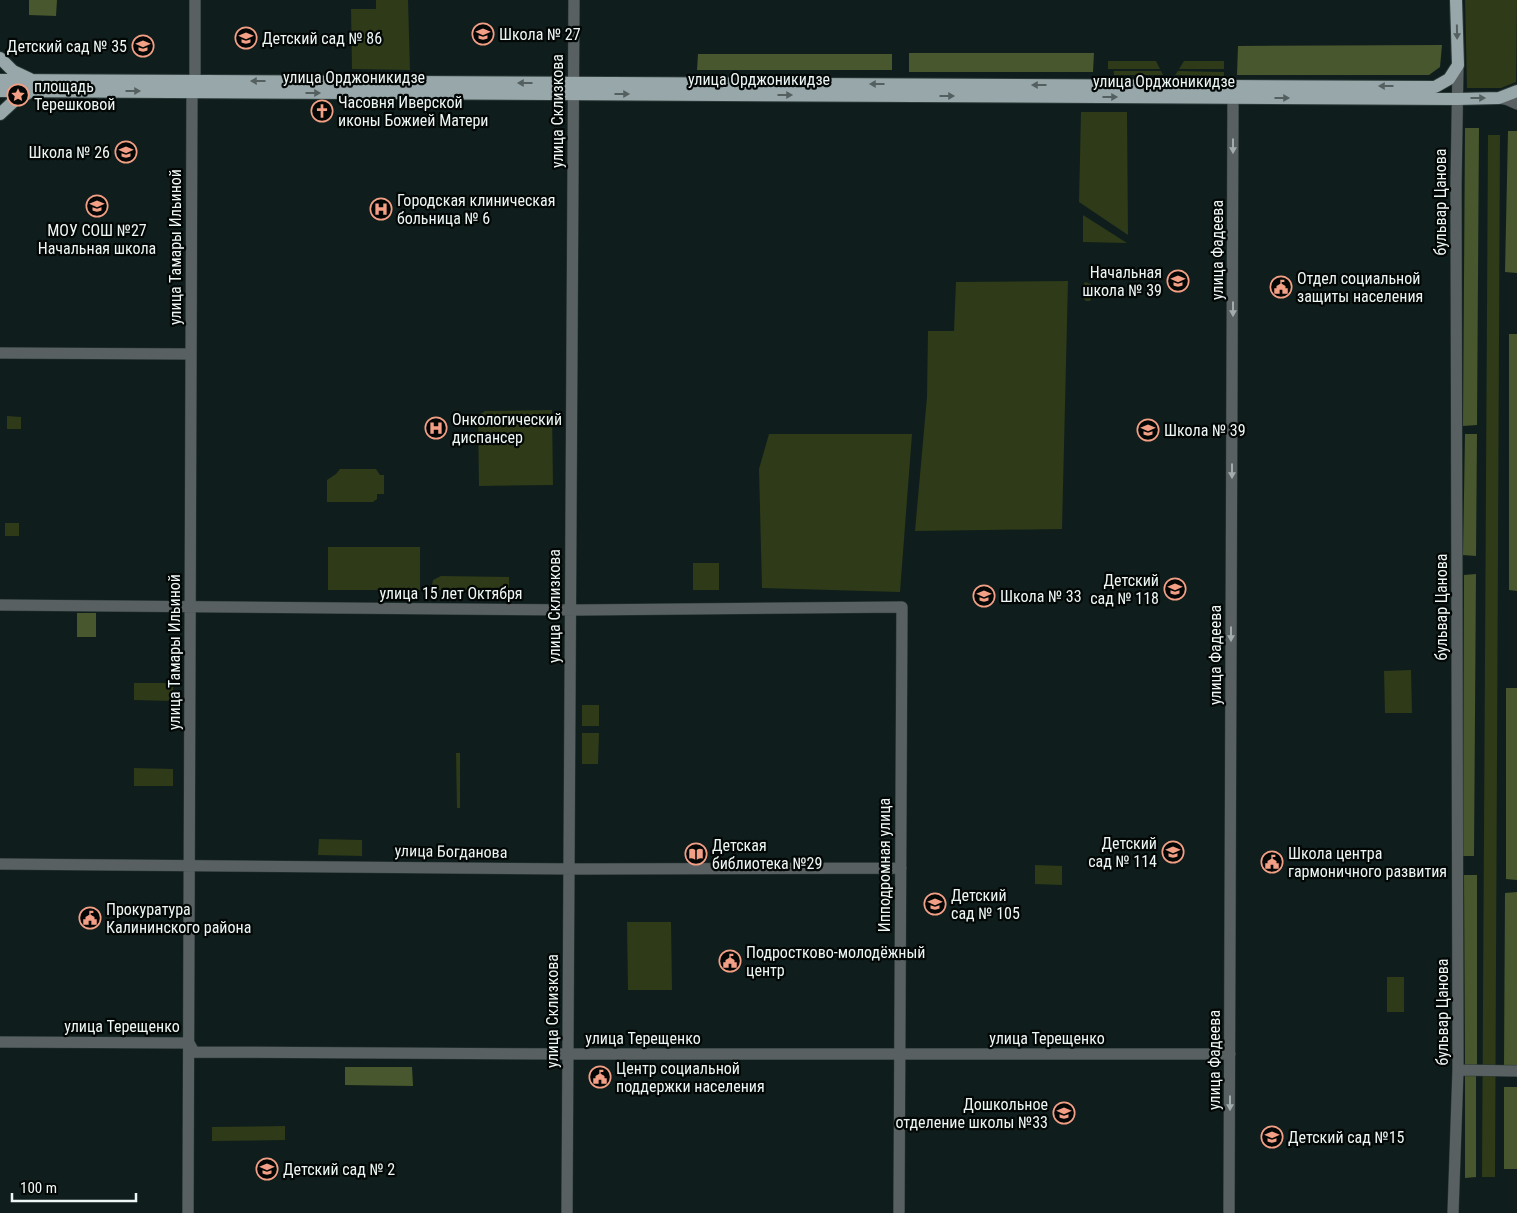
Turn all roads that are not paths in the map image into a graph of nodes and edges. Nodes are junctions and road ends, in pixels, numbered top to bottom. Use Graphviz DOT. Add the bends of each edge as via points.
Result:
graph roads {
  1 [pos="195,0"];
  2 [pos="574,0"];
  3 [pos="1456,0"];
  4 [pos="0,58"];
  5 [pos="1458,65"];
  6 [pos="0,80"];
  7 [pos="1088,85"];
  8 [pos="32,86"];
  9 [pos="193,86"];
  10 [pos="574,89"];
  11 [pos="0,91"];
  12 [pos="1517,91"];
  13 [pos="1076,97"];
  14 [pos="1234,97"];
  15 [pos="1457,98"];
  16 [pos="1500,98"];
  17 [pos="1517,104"];
  18 [pos="0,114"];
  19 [pos="0,353"];
  20 [pos="191,354"];
  21 [pos="0,605"];
  22 [pos="902,606"];
  23 [pos="190,607"];
  24 [pos="571,610"];
  25 [pos="0,864"];
  26 [pos="189,865"];
  27 [pos="901,868"];
  28 [pos="569,869"];
  29 [pos="0,1042"];
  30 [pos="189,1043"];
  31 [pos="568,1054"];
  32 [pos="1230,1054"];
  33 [pos="900,1055"];
  34 [pos="1458,1070"];
  35 [pos="1517,1071"];
  36 [pos="188,1213"];
  37 [pos="567,1213"];
  38 [pos="899,1213"];
  39 [pos="1229,1213"];
  40 [pos="1453,1213"];
  1 -- 9 [label="street, улица Тамары Ильиной"];
  2 -- 10 [label="street, улица Склизкова"];
  3 -- 5 [label="main road, бульвар Цанова, one-way"];
  4 -- 8 [label="main road"];
  5 -- 7 [label="main road, улица Орджоникидзе, one-way" via="1449,79 1435,87"];
  5 -- 15 [label="street, бульвар Цанова"];
  6 -- 8 [label="main road, улица Орджоникидзе"];
  7 -- 10 [label="main road, улица Орджоникидзе, one-way"];
  7 -- 13 [label="main road"];
  8 -- 9 [label="main road, улица Орджоникидзе"];
  8 -- 11 [label="main road, улица Орджоникидзе"];
  8 -- 18 [label="main road"];
  9 -- 10 [label="main road, улица Орджоникидзе"];
  9 -- 20 [label="street, улица Тамары Ильиной"];
  10 -- 13 [label="main road, улица Орджоникидзе, one-way"];
  10 -- 24 [label="street, улица Склизкова"];
  12 -- 16 [label="main road, улица Орджоникидзе"];
  13 -- 14 [label="main road, улица Орджоникидзе, one-way"];
  14 -- 15 [label="main road, улица Орджоникидзе, one-way"];
  14 -- 32 [label="street, улица Фадеева, one-way"];
  15 -- 16 [label="main road, улица Орджоникидзе, one-way"];
  15 -- 34 [label="street, бульвар Цанова"];
  16 -- 17 [label="street"];
  19 -- 20 [label="street"];
  20 -- 23 [label="street, улица Тамары Ильиной"];
  21 -- 23 [label="street, улица 15 лет Октября"];
  22 -- 24 [label="street, улица 15 лет Октября"];
  22 -- 27 [label="street, Ипподромная улица"];
  23 -- 24 [label="street, улица 15 лет Октября"];
  23 -- 26 [label="street, улица Тамары Ильиной"];
  24 -- 28 [label="street, улица Склизкова"];
  25 -- 26 [label="street, улица Богданова"];
  26 -- 28 [label="street, улица Богданова"];
  26 -- 30 [label="street, улица Тамары Ильиной"];
  27 -- 28 [label="street, улица Богданова"];
  27 -- 33 [label="street, Ипподромная улица"];
  28 -- 31 [label="street, улица Склизкова"];
  29 -- 30 [label="street, улица Терещенко"];
  30 -- 31 [label="street, улица Терещенко" via="194,1052"];
  30 -- 36 [label="street, улица Тамары Ильиной"];
  31 -- 33 [label="street, улица Терещенко"];
  31 -- 37 [label="street, улица Склизкова"];
  32 -- 33 [label="street, улица Терещенко"];
  32 -- 39 [label="street, улица Фадеева, one-way"];
  33 -- 38 [label="street, Ипподромная улица"];
  34 -- 35 [label="street"];
  34 -- 40 [label="street, бульвар Цанова"];
}
